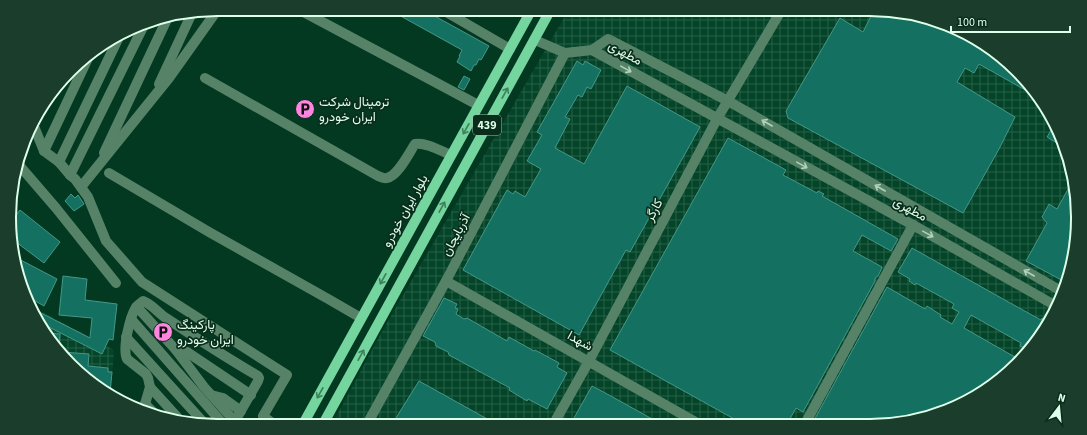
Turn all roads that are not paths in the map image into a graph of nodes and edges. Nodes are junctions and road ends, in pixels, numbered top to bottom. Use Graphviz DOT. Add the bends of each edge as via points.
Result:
graph roads {
  1 [pos="213,16"];
  2 [pos="311,16"];
  3 [pos="452,16"];
  4 [pos="528,16"];
  5 [pos="548,16"];
  6 [pos="778,16"];
  7 [pos="190,18"];
  8 [pos="165,23"];
  9 [pos="141,31"];
  10 [pos="535,40"];
  11 [pos="116,44"];
  12 [pos="510,49"];
  13 [pos="592,50"];
  14 [pos="565,53"];
  15 [pos="84,67"];
  16 [pos="205,78"];
  17 [pos="153,98"];
  18 [pos="728,101"];
  19 [pos="478,106"];
  20 [pos="717,119"];
  21 [pos="36,131"];
  22 [pos="44,151"];
  23 [pos="451,155"];
  24 [pos="59,162"];
  25 [pos="22,169"];
  26 [pos="96,169"];
  27 [pos="109,173"];
  28 [pos="70,175"];
  29 [pos="81,187"];
  30 [pos="913,226"];
  31 [pos="409,232"];
  32 [pos="423,241"];
  33 [pos="397,254"];
  34 [pos="412,263"];
  35 [pos="446,281"];
  36 [pos="116,283"];
  37 [pos="1058,289"];
  38 [pos="1052,304"];
  39 [pos="137,307"];
  40 [pos="361,318"];
  41 [pos="131,319"];
  42 [pos="126,337"];
  43 [pos="176,350"];
  44 [pos="589,361"];
  45 [pos="150,387"];
  46 [pos="211,395"];
  47 [pos="251,395"];
  48 [pos="146,406"];
  49 [pos="241,411"];
  50 [pos="175,414"];
  51 [pos="200,418"];
  52 [pos="219,419"];
  53 [pos="232,419"];
  54 [pos="238,419"];
  55 [pos="267,419"];
  56 [pos="306,419"];
  57 [pos="326,419"];
  58 [pos="370,419"];
  59 [pos="556,419"];
  60 [pos="690,419"];
  61 [pos="808,419"];
  1 -- 17 [label="street"];
  2 -- 19 [label="street"];
  3 -- 12 [label="street"];
  4 -- 12 [label="main road, بلوار ایران خودرو / 439"];
  5 -- 10 [label="main road, 439"];
  6 -- 18 [label="street, کارگر"];
  7 -- 17 [label="street"];
  8 -- 26 [label="street"];
  9 -- 28 [label="street"];
  10 -- 14 [label="street"];
  32 -- 10 [label="main road, 439, one-way"];
  11 -- 24 [label="street"];
  12 -- 19 [label="main road, بلوار ایران خودرو / 439"];
  13 -- 14 [label="street"];
  13 -- 18 [label="street, مطهری" via="608,39"];
  13 -- 20 [label="street, مطهری, one-way"];
  14 -- 35 [label="street, آذربایجان"];
  15 -- 22 [label="street"];
  16 -- 23 [label="street" via="385,179 392,177 399,170 415,144 430,146"];
  17 -- 26 [label="street"];
  18 -- 20 [label="street, کارگر"];
  37 -- 18 [label="street, مطهری, one-way"];
  19 -- 23 [label="main road, بلوار ایران خودرو / 439, one-way"];
  20 -- 30 [label="street, مطهری, one-way"];
  20 -- 44 [label="street, کارگر"];
  21 -- 22 [label="street"];
  22 -- 24 [label="street"];
  23 -- 31 [label="main road, بلوار ایران خودرو / 439"];
  24 -- 28 [label="street"];
  25 -- 36 [label="street"];
  26 -- 29 [label="street"];
  27 -- 40 [label="street"];
  28 -- 29 [label="street"];
  29 -- 55 [label="street" via="88,197 106,241 142,282 287,375 263,416"];
  30 -- 38 [label="street, مطهری, one-way"];
  30 -- 61 [label="street"];
  31 -- 32 [label="main road"];
  31 -- 33 [label="main road, بلوار ایران خودرو / 439"];
  32 -- 34 [label="main road, 439"];
  33 -- 34 [label="main road"];
  33 -- 40 [label="main road, بلوار ایران خودرو / 439, one-way"];
  57 -- 34 [label="main road, 439, one-way"];
  35 -- 44 [label="street, شهدا"];
  35 -- 58 [label="street, آذربایجان"];
  39 -- 41 [label="street"];
  39 -- 43 [label="street"];
  39 -- 47 [label="street" via="146,302 161,315 226,358 258,376"];
  40 -- 56 [label="main road, بلوار ایران خودرو / 439, one-way"];
  41 -- 42 [label="street"];
  41 -- 52 [label="street"];
  42 -- 45 [label="street" via="125,355 146,374"];
  42 -- 51 [label="street"];
  43 -- 46 [label="street"];
  43 -- 47 [label="street" via="187,352"];
  44 -- 59 [label="street, کارگر"];
  44 -- 60 [label="street, شهدا"];
  45 -- 48 [label="street"];
  45 -- 50 [label="street"];
  46 -- 49 [label="street" via="223,398"];
  46 -- 53 [label="street"];
  47 -- 49 [label="street"];
  49 -- 54 [label="street"];
}
